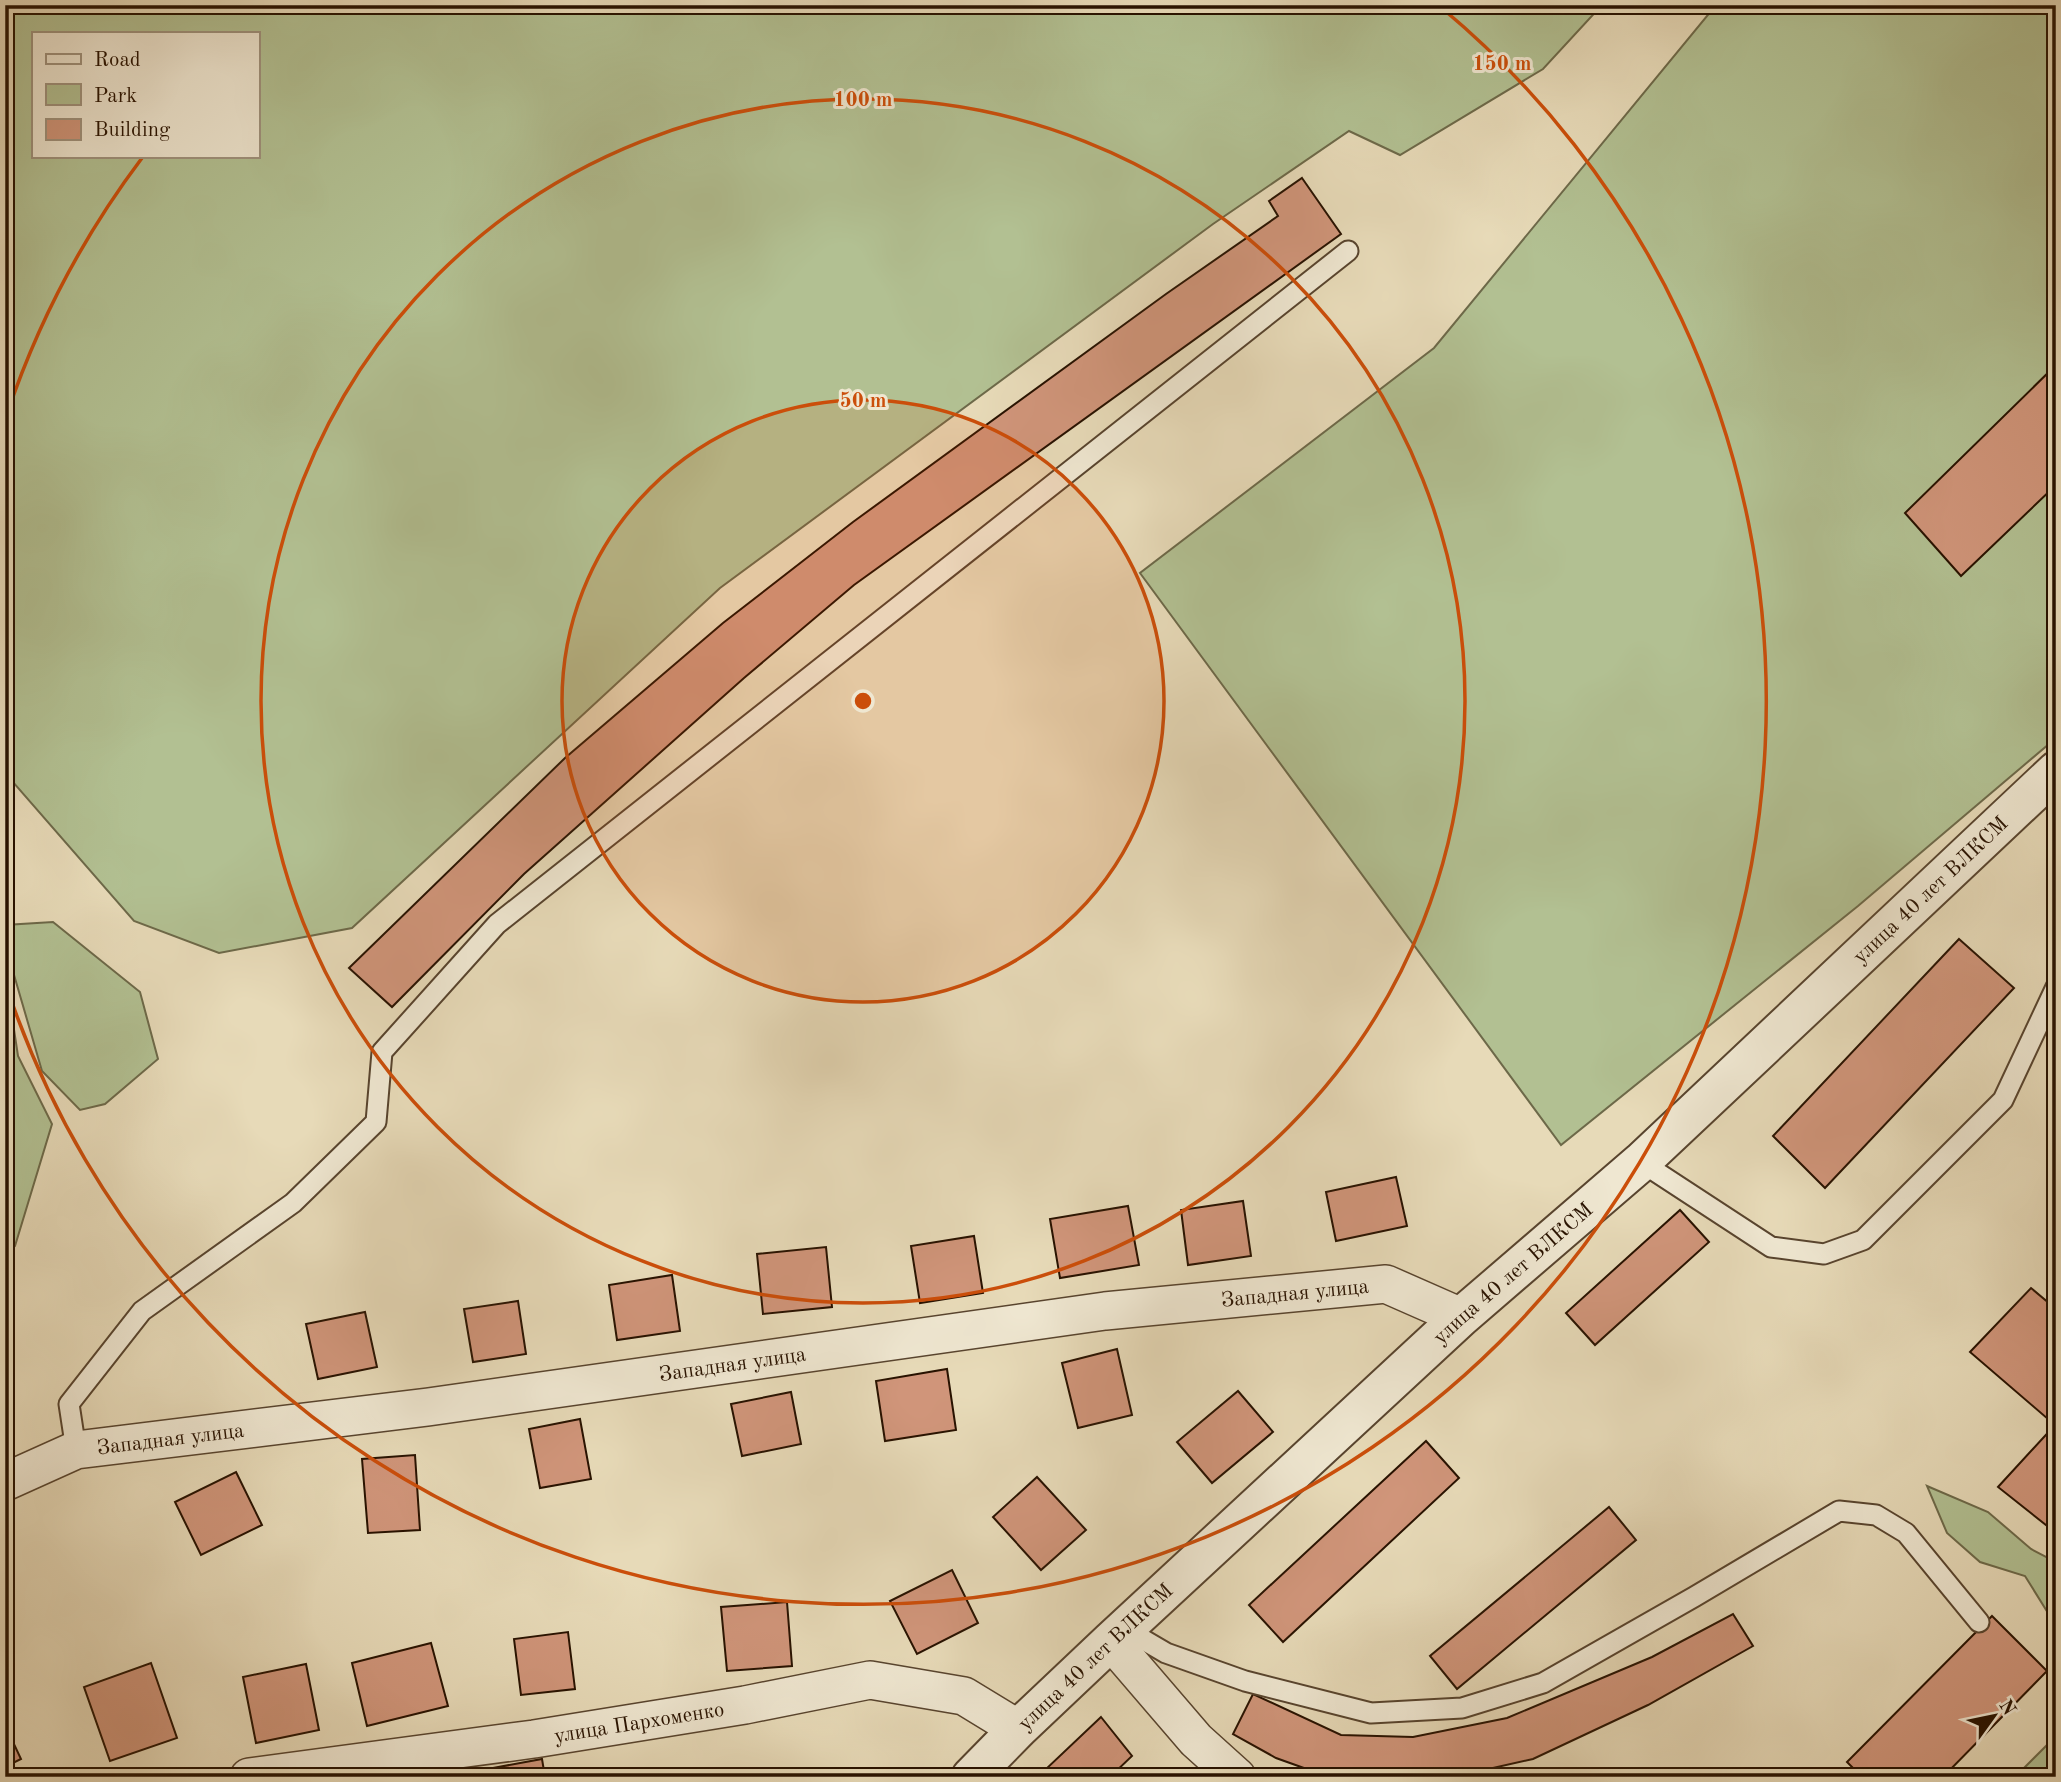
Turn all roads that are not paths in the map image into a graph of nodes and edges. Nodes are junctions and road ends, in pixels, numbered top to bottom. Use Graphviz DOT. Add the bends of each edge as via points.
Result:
graph roads {
  1 [pos="1348,251"];
  2 [pos="2056,771"];
  3 [pos="2056,987"];
  4 [pos="1641,1162"];
  5 [pos="1461,1317"];
  6 [pos="76,1450"];
  7 [pos="5,1482"];
  8 [pos="1979,1622"];
  9 [pos="1118,1635"];
  10 [pos="1018,1729"];
  11 [pos="249,1777"];
  12 [pos="971,1777"];
  13 [pos="1237,1777"];
  1 -- 6 [label="lane" via="497,924 382,1052 376,1122 293,1203 142,1311 69,1404"];
  2 -- 4 [label="street, улица 40 лет ВЛКСМ"];
  3 -- 4 [label="lane" via="2003,1100 1863,1240 1824,1254 1772,1247"];
  4 -- 5 [label="street, улица 40 лет ВЛКСМ"];
  5 -- 6 [label="street, Западная улица" via="1386,1284 1119,1309 428,1407"];
  5 -- 9 [label="street, улица 40 лет ВЛКСМ"];
  6 -- 7 [label="street, Западная улица"];
  8 -- 9 [label="lane" via="1906,1533 1876,1515 1839,1511 1543,1683 1462,1708 1370,1713 1245,1681"];
  9 -- 10 [label="street, улица 40 лет ВЛКСМ"];
  9 -- 13 [label="street" via="1196,1740"];
  10 -- 11 [label="street, улица Пархоменко" via="964,1696 870,1680 548,1737"];
  10 -- 12 [label="street, улица 40 лет ВЛКСМ"];
}
